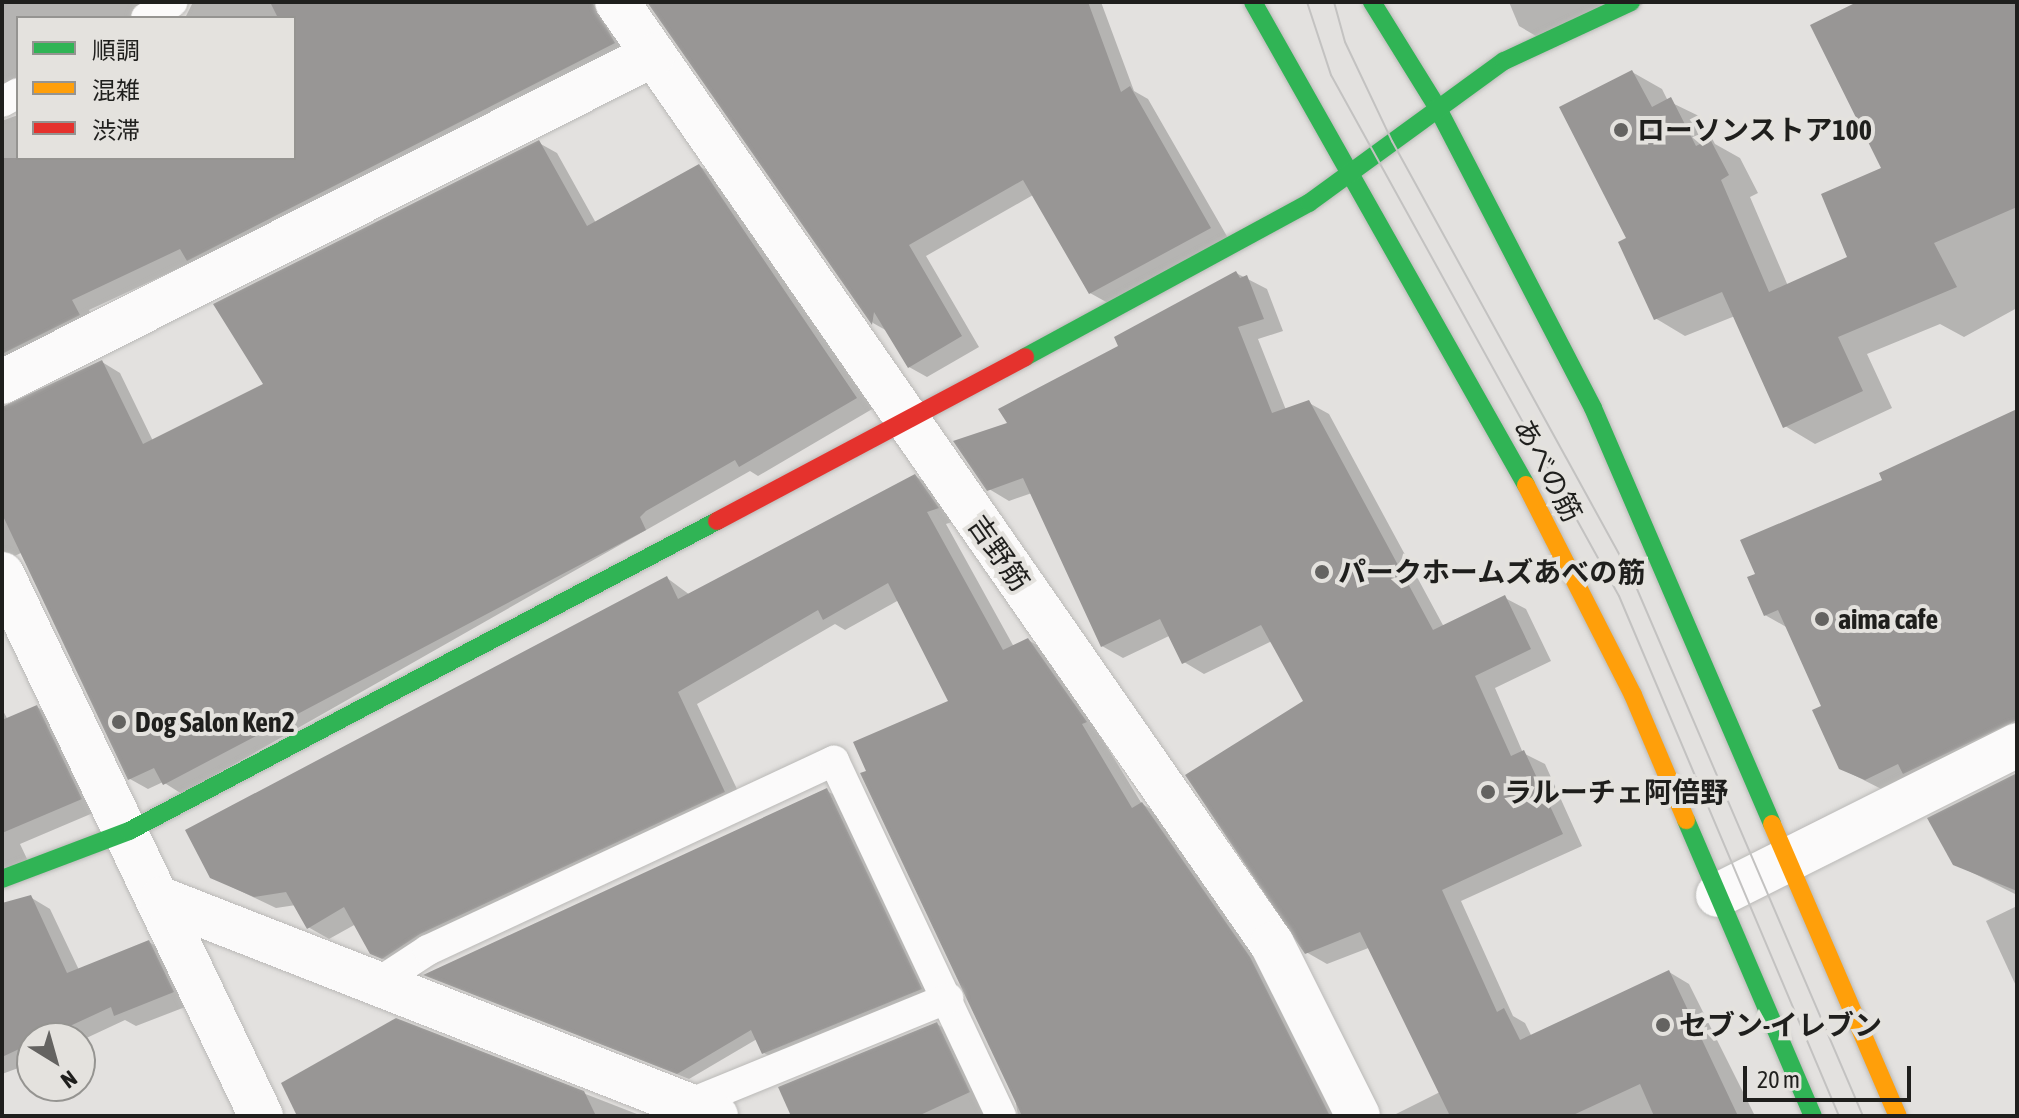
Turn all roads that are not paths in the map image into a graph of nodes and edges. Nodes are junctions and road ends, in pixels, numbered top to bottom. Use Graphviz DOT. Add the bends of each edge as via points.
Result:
graph roads {
  1 [pos="173,2"];
  2 [pos="617,2"];
  3 [pos="1253,2"];
  4 [pos="1372,2"];
  5 [pos="1631,2"];
  6 [pos="149,16"];
  7 [pos="653,55"];
  8 [pos="1437,107"];
  9 [pos="1350,174"];
  10 [pos="2,382"];
  11 [pos="907,421"];
  12 [pos="2,574"];
  13 [pos="2017,745"];
  14 [pos="129,831"];
  15 [pos="1790,861"];
  16 [pos="2,879"];
  17 [pos="1718,895"];
  18 [pos="161,899"];
  19 [pos="376,984"];
  20 [pos="948,998"];
  21 [pos="689,1112"];
  22 [pos="261,1116"];
  23 [pos="1001,1116"];
  24 [pos="1358,1116"];
  25 [pos="1813,1116"];
  26 [pos="1898,1116"];
  1 -- 6 [label="lane"];
  2 -- 7 [label="street, 吉野筋"];
  3 -- 9 [label="main road, あべの筋"];
  4 -- 8 [label="main road"];
  5 -- 8 [label="main road" via="1504,61"];
  7 -- 10 [label="street"];
  7 -- 11 [label="street, 吉野筋"];
  8 -- 9 [label="main road"];
  8 -- 15 [label="main road" via="1593,408"];
  9 -- 11 [label="main road" via="1309,203"];
  9 -- 17 [label="main road, あべの筋" via="1529,491 1598,627"];
  11 -- 14 [label="main road"];
  11 -- 24 [label="street, 吉野筋" via="1272,944"];
  12 -- 14 [label="street"];
  13 -- 15 [label="street"];
  14 -- 16 [label="main road"];
  14 -- 18 [label="street"];
  15 -- 17 [label="street"];
  15 -- 26 [label="main road"];
  17 -- 25 [label="main road, あべの筋"];
  18 -- 19 [label="street"];
  18 -- 22 [label="street"];
  19 -- 20 [label="lane" via="428,950 834,761"];
  19 -- 21 [label="street"];
  20 -- 21 [label="lane"];
  20 -- 23 [label="lane"];
}
